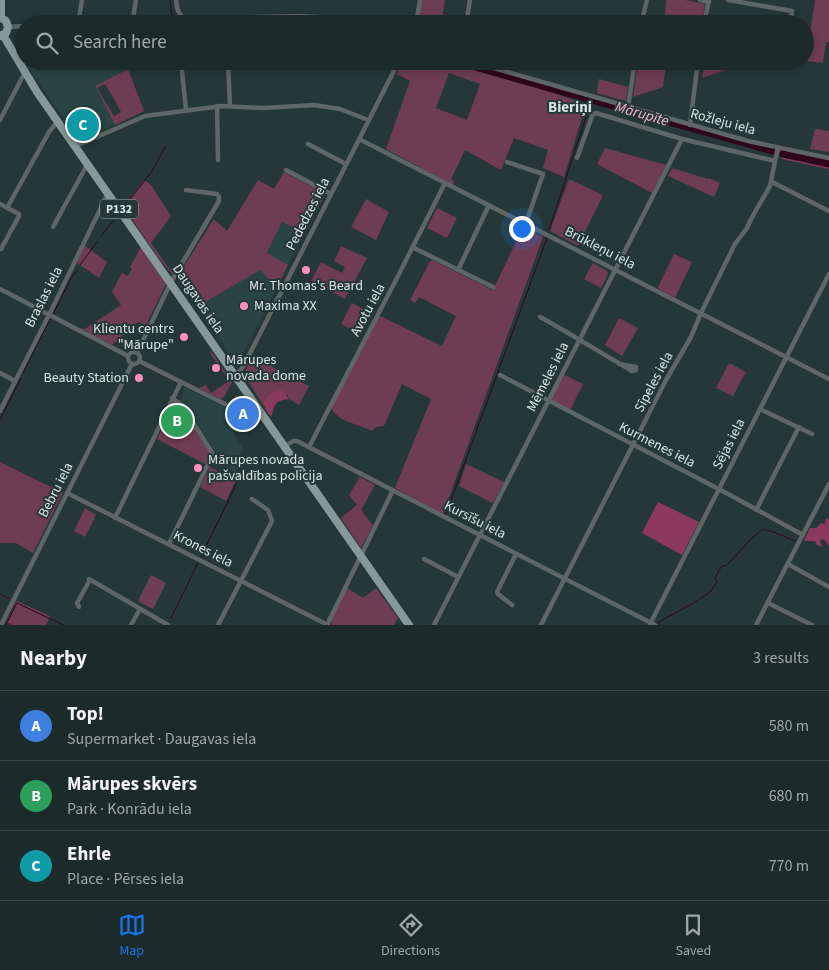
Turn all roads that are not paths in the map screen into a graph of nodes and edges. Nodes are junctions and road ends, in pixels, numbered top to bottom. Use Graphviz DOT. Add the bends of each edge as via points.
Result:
graph roads {
  1 [pos="1,0"];
  2 [pos="82,0"];
  3 [pos="136,0"];
  4 [pos="176,0"];
  5 [pos="420,0"];
  6 [pos="470,0"];
  7 [pos="647,0"];
  8 [pos="700,0"];
  9 [pos="728,0"];
  10 [pos="709,1"];
  11 [pos="80,15"];
  12 [pos="134,15"];
  13 [pos="180,15"];
  14 [pos="418,15"];
  15 [pos="468,15"];
  16 [pos="643,15"];
  17 [pos="706,15"];
  18 [pos="791,15"];
  19 [pos="0,17"];
  20 [pos="8,27"];
  21 [pos="15,27"];
  22 [pos="2,36"];
  23 [pos="15,56"];
  24 [pos="182,70"];
  25 [pos="228,70"];
  26 [pos="394,70"];
  27 [pos="499,70"];
  28 [pos="634,70"];
  29 [pos="697,70"];
  30 [pos="25,72"];
  31 [pos="217,106"];
  32 [pos="230,106"];
  33 [pos="628,108"];
  34 [pos="186,110"];
  35 [pos="0,120"];
  36 [pos="368,120"];
  37 [pos="58,121"];
  38 [pos="690,125"];
  39 [pos="359,139"];
  40 [pos="682,139"];
  41 [pos="308,144"];
  42 [pos="76,146"];
  43 [pos="778,147"];
  44 [pos="577,158"];
  45 [pos="829,158"];
  46 [pos="218,160"];
  47 [pos="775,161"];
  48 [pos="507,162"];
  49 [pos="88,164"];
  50 [pos="346,164"];
  51 [pos="286,170"];
  52 [pos="772,182"];
  53 [pos="445,183"];
  54 [pos="186,190"];
  55 [pos="108,193"];
  56 [pos="331,194"];
  57 [pos="0,204"];
  58 [pos="489,205"];
  59 [pos="7,208"];
  60 [pos="829,211"];
  61 [pos="526,223"];
  62 [pos="54,227"];
  63 [pos="412,247"];
  64 [pos="1,249"];
  65 [pos="616,269"];
  66 [pos="458,270"];
  67 [pos="829,274"];
  68 [pos="171,282"];
  69 [pos="493,287"];
  70 [pos="0,289"];
  71 [pos="701,313"];
  72 [pos="49,315"];
  73 [pos="540,317"];
  74 [pos="580,338"];
  75 [pos="137,353"];
  76 [pos="128,356"];
  77 [pos="786,357"];
  78 [pos="139,361"];
  79 [pos="132,364"];
  80 [pos="619,364"];
  81 [pos="0,373"];
  82 [pos="234,375"];
  83 [pos="500,375"];
  84 [pos="829,379"];
  85 [pos="15,381"];
  86 [pos="181,382"];
  87 [pos="172,398"];
  88 [pos="548,401"];
  89 [pos="225,404"];
  90 [pos="760,409"];
  91 [pos="0,411"];
  92 [pos="799,428"];
  93 [pos="812,434"];
  94 [pos="634,445"];
  95 [pos="284,447"];
  96 [pos="309,447"];
  97 [pos="829,484"];
  98 [pos="719,489"];
  99 [pos="393,490"];
  100 [pos="67,493"];
  101 [pos="252,499"];
  102 [pos="756,510"];
  103 [pos="115,518"];
  104 [pos="480,535"];
  105 [pos="803,535"];
  106 [pos="169,544"];
  107 [pos="516,554"];
  108 [pos="360,555"];
  109 [pos="424,559"];
  110 [pos="788,564"];
  111 [pos="458,577"];
  112 [pos="565,579"];
  113 [pos="240,580"];
  114 [pos="829,587"];
  115 [pos="768,603"];
  116 [pos="512,604"];
  117 [pos="79,607"];
  118 [pos="140,609"];
  119 [pos="652,624"];
  120 [pos="1,625"];
  121 [pos="131,625"];
  122 [pos="168,625"];
  123 [pos="218,625"];
  124 [pos="327,625"];
  125 [pos="409,625"];
  126 [pos="434,625"];
  127 [pos="541,625"];
  128 [pos="756,625"];
  129 [pos="812,625"];
  1 -- 19 [label="main road"];
  2 -- 11 [label="street"];
  3 -- 12 [label="street"];
  4 -- 13 [label="street"];
  5 -- 14 [label="street"];
  6 -- 15 [label="street"];
  7 -- 16 [label="street"];
  8 -- 10 [label="street"];
  9 -- 18 [label="street" via="792,11"];
  10 -- 17 [label="street"];
  19 -- 20 [label="main road"];
  20 -- 21 [label="street"];
  20 -- 22 [label="main road, Daugavas iela / P132"];
  22 -- 23 [label="main road, Daugavas iela / P132"];
  24 -- 34 [label="street"];
  25 -- 32 [label="street"];
  26 -- 36 [label="street, Pededzes iela"];
  27 -- 33 [label="street, Rožleju iela"];
  28 -- 33 [label="street"];
  29 -- 38 [label="street"];
  30 -- 35 [label="street"];
  30 -- 37 [label="main road, Daugavas iela / P132"];
  31 -- 32 [label="street"];
  31 -- 34 [label="street"];
  31 -- 46 [label="street"];
  32 -- 36 [label="street" via="314,105 340,109"];
  33 -- 38 [label="street, Rožleju iela"];
  34 -- 42 [label="street" via="145,116"];
  36 -- 39 [label="street, Pededzes iela"];
  37 -- 42 [label="main road, Daugavas iela / P132"];
  37 -- 59 [label="street"];
  38 -- 43 [label="street, Rožleju iela"];
  39 -- 50 [label="street, Pededzes iela"];
  39 -- 53 [label="street, Brūkleņu iela"];
  40 -- 44 [label="street" via="596,113 592,116"];
  40 -- 47 [label="street"];
  40 -- 65 [label="street, Mēmeles iela"];
  41 -- 50 [label="street"];
  42 -- 49 [label="main road, Daugavas iela / P132"];
  43 -- 45 [label="street, Rožleju iela"];
  43 -- 47 [label="street, Sīpeles iela"];
  47 -- 52 [label="street, Sīpeles iela"];
  48 -- 61 [label="street" via="543,174"];
  49 -- 55 [label="main road, Daugavas iela / P132"];
  49 -- 62 [label="street"];
  50 -- 56 [label="street, Pededzes iela"];
  51 -- 56 [label="street"];
  52 -- 60 [label="street"];
  52 -- 71 [label="street, Sīpeles iela" via="735,244"];
  53 -- 58 [label="street, Brūkleņu iela"];
  53 -- 63 [label="street, Avotu iela"];
  54 -- 68 [label="street" via="217,194 219,201"];
  55 -- 68 [label="main road, Daugavas iela / P132"];
  55 -- 72 [label="street, Braslas iela"];
  56 -- 82 [label="street, Pededzes iela" via="244,365"];
  57 -- 59 [label="street"];
  58 -- 61 [label="street, Brūkleņu iela"];
  58 -- 66 [label="street"];
  59 -- 64 [label="street" via="19,216"];
  61 -- 65 [label="street, Brūkleņu iela"];
  63 -- 66 [label="street"];
  63 -- 96 [label="street, Avotu iela"];
  65 -- 71 [label="street, Brūkleņu iela"];
  65 -- 74 [label="street, Mēmeles iela"];
  66 -- 69 [label="street"];
  67 -- 77 [label="street, Sējas iela"];
  68 -- 75 [label="street"];
  68 -- 82 [label="main road, Daugavas iela / P132"];
  70 -- 72 [label="street"];
  71 -- 77 [label="street, Brūkleņu iela"];
  71 -- 94 [label="street, Sīpeles iela"];
  72 -- 76 [label="street"];
  72 -- 85 [label="street, Braslas iela"];
  73 -- 74 [label="street"];
  74 -- 80 [label="street"];
  74 -- 88 [label="street, Mēmeles iela"];
  75 -- 76 [label="street"];
  75 -- 78 [label="street"];
  76 -- 79 [label="street"];
  77 -- 84 [label="street, Brūkleņu iela"];
  77 -- 90 [label="street, Sējas iela"];
  78 -- 79 [label="street"];
  78 -- 86 [label="street"];
  79 -- 100 [label="street, Bebru iela"];
  81 -- 85 [label="street"];
  82 -- 95 [label="main road, Daugavas iela / P132"];
  83 -- 88 [label="street, Kurmenes iela"];
  85 -- 91 [label="street, Braslas iela"];
  86 -- 87 [label="street"];
  86 -- 89 [label="street"];
  87 -- 103 [label="street"];
  87 -- 106 [label="street" via="182,405 214,454"];
  88 -- 94 [label="street, Kurmenes iela"];
  88 -- 104 [label="street, Mēmeles iela"];
  90 -- 92 [label="street"];
  90 -- 98 [label="street, Sējas iela"];
  92 -- 93 [label="street"];
  92 -- 102 [label="street"];
  94 -- 98 [label="street, Kurmenes iela"];
  94 -- 112 [label="street, Sīpeles iela"];
  95 -- 96 [label="street, Kursīšu iela" via="294,440"];
  95 -- 108 [label="main road, Daugavas iela / P132"];
  96 -- 99 [label="street, Kursīšu iela"];
  97 -- 105 [label="street"];
  98 -- 102 [label="street, Kurmenes iela"];
  98 -- 119 [label="street, Sējas iela"];
  99 -- 104 [label="street, Kursīšu iela"];
  99 -- 108 [label="street"];
  100 -- 103 [label="street, Krones iela"];
  100 -- 120 [label="street, Bebru iela"];
  101 -- 113 [label="street" via="268,510 272,521"];
  102 -- 105 [label="street, Kurmenes iela"];
  103 -- 106 [label="street, Krones iela"];
  104 -- 107 [label="street, Kursīšu iela"];
  104 -- 111 [label="street, Mēmeles iela"];
  105 -- 110 [label="street"];
  106 -- 113 [label="street, Krones iela"];
  107 -- 112 [label="street, Kursīšu iela"];
  107 -- 116 [label="street" via="497,592"];
  108 -- 124 [label="street"];
  108 -- 125 [label="main road, Daugavas iela / P132"];
  109 -- 111 [label="street"];
  110 -- 114 [label="street"];
  110 -- 115 [label="street"];
  111 -- 126 [label="street, Mēmeles iela"];
  112 -- 119 [label="street, Kursīšu iela"];
  112 -- 127 [label="street, Sīpeles iela"];
  113 -- 123 [label="street"];
  113 -- 124 [label="street, Krones iela"];
  115 -- 128 [label="street"];
  115 -- 129 [label="street"];
  117 -- 118 [label="street" via="77,603 89,579"];
  118 -- 121 [label="street"];
  118 -- 122 [label="street"];
}
